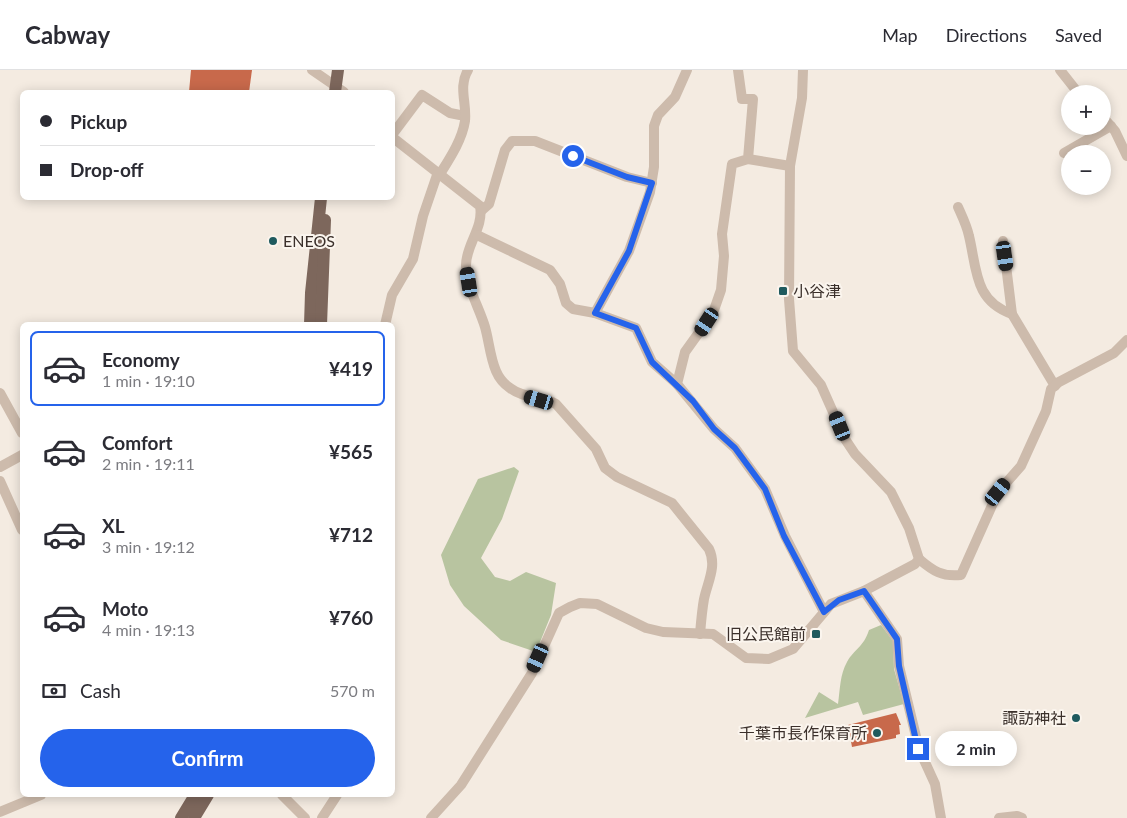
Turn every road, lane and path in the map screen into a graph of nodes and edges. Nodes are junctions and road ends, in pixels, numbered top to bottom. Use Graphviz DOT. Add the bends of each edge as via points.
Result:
graph roads {
  1 [pos="312,70"];
  2 [pos="338,70"];
  3 [pos="468,70"];
  4 [pos="687,70"];
  5 [pos="738,70"];
  6 [pos="804,70"];
  7 [pos="1060,70"];
  8 [pos="1072,85"];
  9 [pos="338,90"];
  10 [pos="465,116"];
  11 [pos="1111,126"];
  12 [pos="395,132"];
  13 [pos="1095,135"];
  14 [pos="395,138"];
  15 [pos="1078,145"];
  16 [pos="1127,156"];
  17 [pos="748,159"];
  18 [pos="790,166"];
  19 [pos="439,173"];
  20 [pos="652,183"];
  21 [pos="322,200"];
  22 [pos="322,200"];
  23 [pos="958,207"];
  24 [pos="481,211"];
  25 [pos="477,235"];
  26 [pos="1003,241"];
  27 [pos="595,313"];
  28 [pos="1012,314"];
  29 [pos="310,322"];
  30 [pos="321,322"];
  31 [pos="387,322"];
  32 [pos="1127,340"];
  33 [pos="677,384"];
  34 [pos="1055,386"];
  35 [pos="0,393"];
  36 [pos="20,429"];
  37 [pos="20,456"];
  38 [pos="0,467"];
  39 [pos="0,481"];
  40 [pos="20,526"];
  41 [pos="919,559"];
  42 [pos="864,591"];
  43 [pos="824,612"];
  44 [pos="700,634"];
  45 [pos="36,797"];
  46 [pos="194,797"];
  47 [pos="207,797"];
  48 [pos="284,797"];
  49 [pos="336,797"];
  50 [pos="0,812"];
  51 [pos="181,818"];
  52 [pos="194,818"];
  53 [pos="305,818"];
  54 [pos="322,818"];
  55 [pos="431,818"];
  56 [pos="941,818"];
  57 [pos="999,818"];
  58 [pos="1022,818"];
  1 -- 9 [label="street"];
  2 -- 9 [label="main road"];
  3 -- 10 [label="street" via="463,81"];
  4 -- 20 [label="street" via="675,97 656,121"];
  5 -- 17 [label="street" via="742,99 753,99"];
  6 -- 18 [label="street"];
  7 -- 8 [label="street"];
  10 -- 12 [label="street" via="450,113 422,96"];
  10 -- 19 [label="street" via="457,144"];
  11 -- 16 [label="street"];
  13 -- 15 [label="street"];
  14 -- 19 [label="street"];
  17 -- 18 [label="street"];
  17 -- 33 [label="street" via="732,164 722,234 721,290 713,313 685,352"];
  18 -- 41 [label="street" via="789,299 793,350 821,385 855,454 891,492"];
  19 -- 24 [label="street" via="476,201"];
  19 -- 31 [label="street" via="423,216 413,259 392,295"];
  20 -- 24 [label="street" via="627,177 544,143 517,140 505,150 489,204"];
  20 -- 27 [label="street" via="629,251"];
  21 -- 29 [label="main road"];
  22 -- 30 [label="main road" via="325,230"];
  23 -- 28 [label="street" via="969,235 984,296 1000,310"];
  24 -- 25 [label="street"];
  25 -- 27 [label="street" via="550,270 560,284 566,303 573,309"];
  25 -- 44 [label="street" via="466,264 500,380 520,394 556,404 596,449 605,468 672,503 704,542 713,558"];
  26 -- 28 [label="street"];
  27 -- 33 [label="street" via="636,328 652,362"];
  28 -- 34 [label="street"];
  32 -- 34 [label="street" via="1114,353"];
  33 -- 43 [label="street" via="714,429 735,448 765,489 784,536"];
  34 -- 41 [label="street" via="1024,458 1015,474 998,492 961,575 942,575"];
  35 -- 36 [label="street"];
  37 -- 38 [label="street"];
  39 -- 40 [label="street"];
  41 -- 42 [label="street"];
  42 -- 43 [label="street" via="839,600"];
  42 -- 56 [label="street" via="897,639 899,666 918,749 935,784"];
  43 -- 44 [label="street" via="794,649 769,659 746,658 721,638"];
  44 -- 55 [label="street" via="646,628 597,604 580,603 559,613 532,673 462,785"];
  45 -- 50 [label="street"];
  46 -- 51 [label="main road"];
  47 -- 52 [label="main road"];
  48 -- 53 [label="street"];
  49 -- 54 [label="street"];
  57 -- 58 [label="street"];
}
